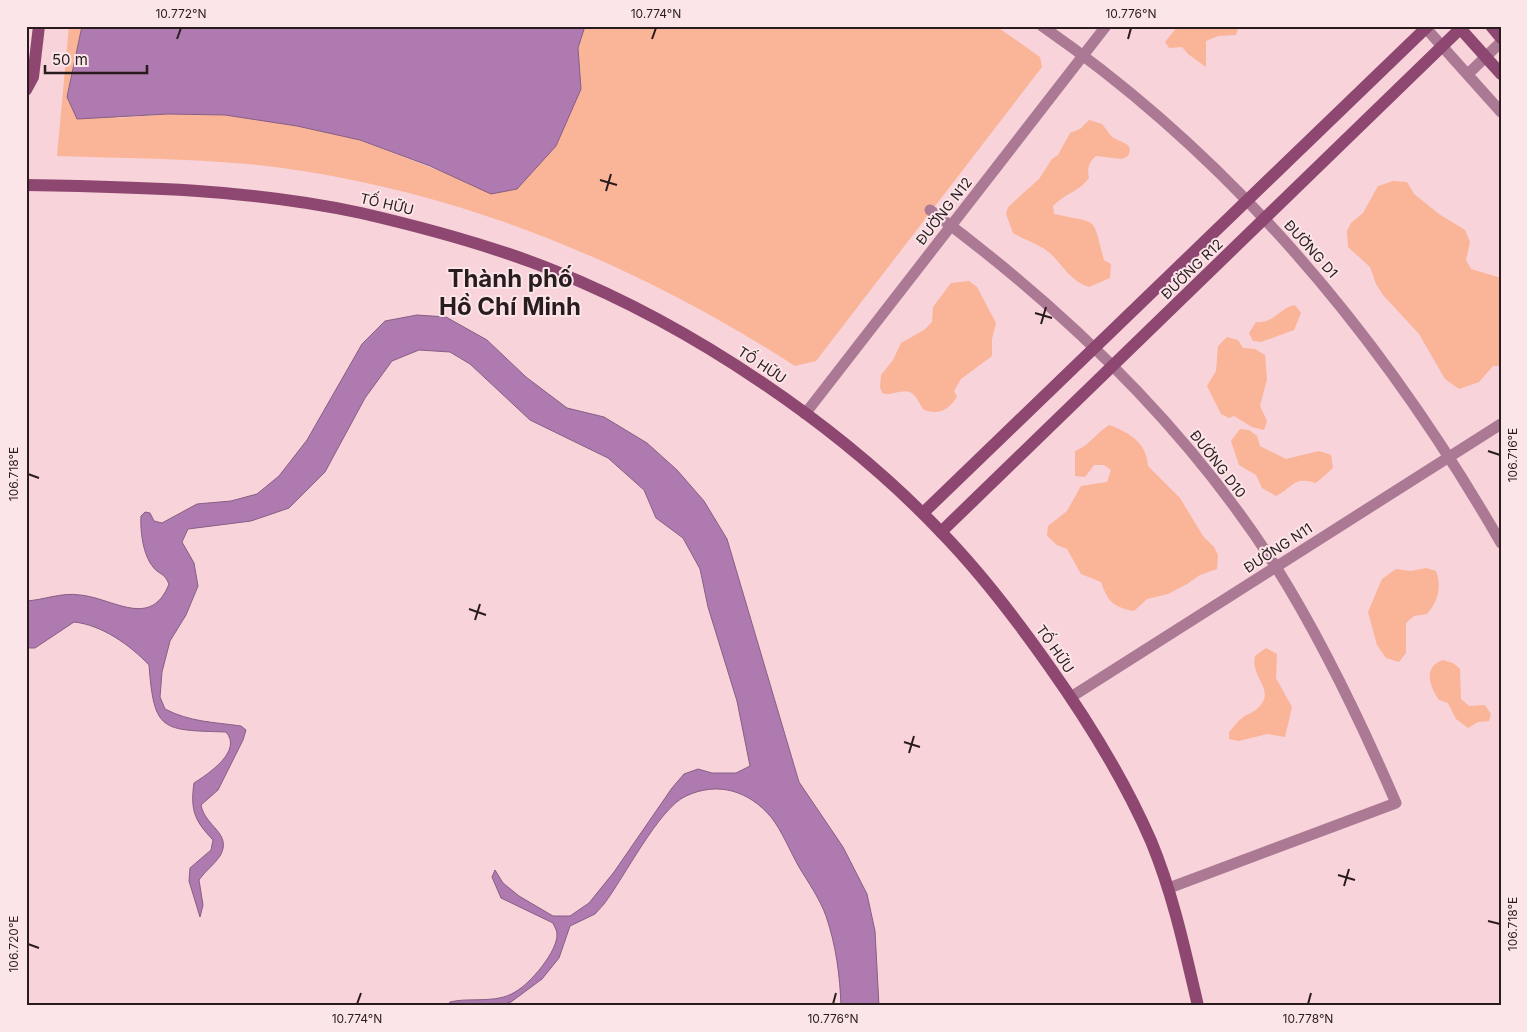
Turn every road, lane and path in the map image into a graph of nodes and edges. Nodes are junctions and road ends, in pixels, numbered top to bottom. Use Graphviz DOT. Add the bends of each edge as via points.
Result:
graph roads {
  1 [pos="39,26"];
  2 [pos="1042,26"];
  3 [pos="1106,26"];
  4 [pos="1491,26"];
  5 [pos="1426,27"];
  6 [pos="1461,27"];
  7 [pos="1501,38"];
  8 [pos="1501,42"];
  9 [pos="1443,46"];
  10 [pos="1482,52"];
  11 [pos="1083,56"];
  12 [pos="1468,74"];
  13 [pos="1501,74"];
  14 [pos="26,90"];
  15 [pos="1501,112"];
  16 [pos="26,185"];
  17 [pos="1246,201"];
  18 [pos="930,210"];
  19 [pos="1264,220"];
  20 [pos="951,226"];
  21 [pos="1095,347"];
  22 [pos="1113,366"];
  23 [pos="806,414"];
  24 [pos="1501,424"];
  25 [pos="1449,456"];
  26 [pos="923,513"];
  27 [pos="941,532"];
  28 [pos="1501,543"];
  29 [pos="1276,567"];
  30 [pos="1071,697"];
  31 [pos="1169,888"];
  32 [pos="1198,1006"];
  1 -- 14 [label="main road" via="33,77"];
  2 -- 11 [label="street, ĐƯỜNG D1"];
  3 -- 11 [label="street, ĐƯỜNG N12"];
  4 -- 7 [label="main road"];
  5 -- 9 [label="street"];
  5 -- 17 [label="main road, ĐƯỜNG R12"];
  6 -- 9 [label="main road, ĐƯỜNG R12"];
  6 -- 10 [label="main road"];
  8 -- 10 [label="street"];
  9 -- 12 [label="street"];
  9 -- 19 [label="main road, ĐƯỜNG R12"];
  10 -- 12 [label="street"];
  10 -- 13 [label="main road"];
  11 -- 17 [label="street, ĐƯỜNG D1" via="1193,150"];
  11 -- 20 [label="street, ĐƯỜNG N12"];
  12 -- 15 [label="street"];
  16 -- 23 [label="main road, TỐ HỮU" via="194,191 275,198 358,213 466,240 550,269 634,307 721,357"];
  17 -- 19 [label="street, ĐƯỜNG D1"];
  17 -- 21 [label="main road, ĐƯỜNG R12"];
  18 -- 20 [label="street, ĐƯỜNG D10"];
  19 -- 22 [label="main road, ĐƯỜNG R12"];
  19 -- 25 [label="street, ĐƯỜNG D1" via="1364,335"];
  20 -- 21 [label="street, ĐƯỜNG D10" via="1022,282"];
  20 -- 23 [label="street, ĐƯỜNG N12"];
  21 -- 22 [label="street, ĐƯỜNG D10"];
  21 -- 26 [label="main road, ĐƯỜNG R12"];
  22 -- 27 [label="main road, ĐƯỜNG R12"];
  22 -- 29 [label="street, ĐƯỜNG D10" via="1206,472"];
  23 -- 26 [label="main road, TỐ HỮU"];
  24 -- 25 [label="street, ĐƯỜNG N11"];
  25 -- 28 [label="street, ĐƯỜNG D1"];
  25 -- 29 [label="street, ĐƯỜNG N11"];
  26 -- 27 [label="main road, TỐ HỮU"];
  27 -- 30 [label="main road, TỐ HỮU" via="1020,625"];
  29 -- 30 [label="street, ĐƯỜNG N11"];
  29 -- 31 [label="street, ĐƯỜNG D10" via="1338,678 1396,803"];
  30 -- 31 [label="main road, TỐ HỮU" via="1129,794"];
  31 -- 32 [label="main road, TỐ HỮU"];
}
